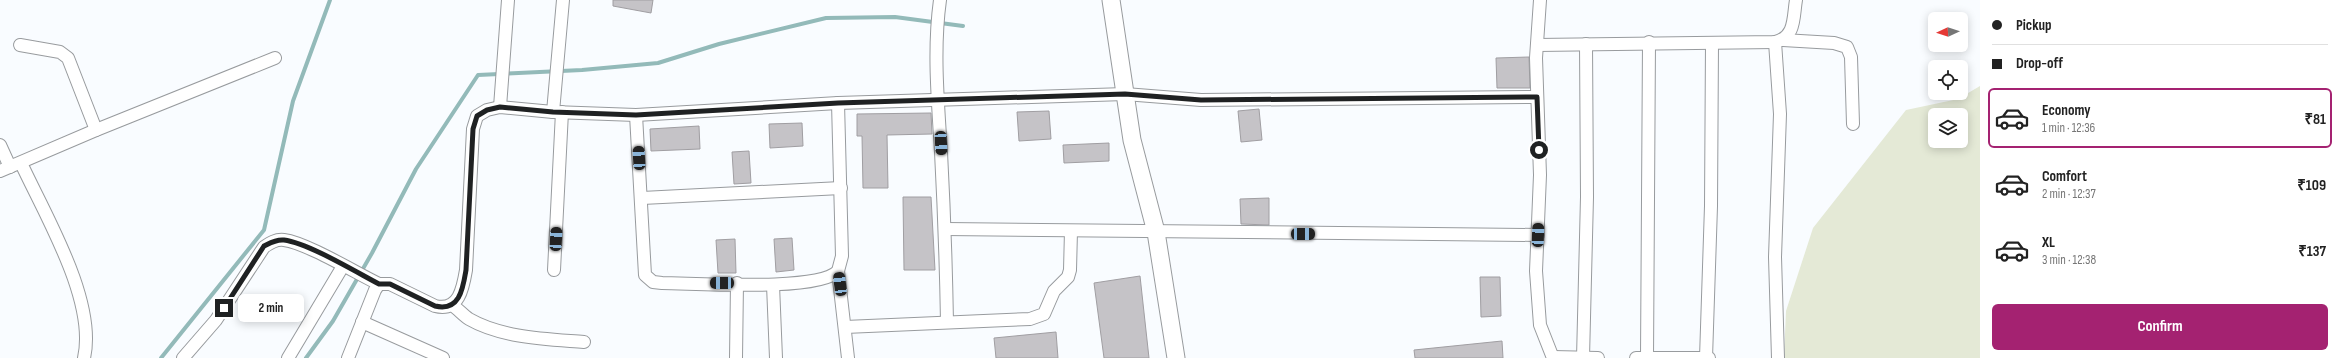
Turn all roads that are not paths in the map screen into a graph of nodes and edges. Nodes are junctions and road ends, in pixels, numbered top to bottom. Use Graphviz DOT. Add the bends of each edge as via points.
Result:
graph roads {
  1 [pos="508,0"];
  2 [pos="563,0"];
  3 [pos="940,0"];
  4 [pos="1111,0"];
  5 [pos="1540,0"];
  6 [pos="1796,0"];
  7 [pos="1779,41"];
  8 [pos="1649,42"];
  9 [pos="1712,43"];
  10 [pos="1586,44"];
  11 [pos="20,45"];
  12 [pos="1537,45"];
  13 [pos="275,58"];
  14 [pos="1125,94"];
  15 [pos="1537,97"];
  16 [pos="938,99"];
  17 [pos="838,103"];
  18 [pos="500,107"];
  19 [pos="557,112"];
  20 [pos="636,115"];
  21 [pos="1853,124"];
  22 [pos="96,130"];
  23 [pos="0,145"];
  24 [pos="10,167"];
  25 [pos="841,188"];
  26 [pos="642,198"];
  27 [pos="946,230"];
  28 [pos="1071,231"];
  29 [pos="1156,232"];
  30 [pos="1538,235"];
  31 [pos="346,267"];
  32 [pos="554,270"];
  33 [pos="838,271"];
  34 [pos="737,283"];
  35 [pos="379,284"];
  36 [pos="773,285"];
  37 [pos="452,305"];
  38 [pos="362,322"];
  39 [pos="947,322"];
  40 [pos="845,327"];
  41 [pos="584,342"];
  42 [pos="84,358"];
  43 [pos="183,358"];
  44 [pos="288,358"];
  45 [pos="348,358"];
  46 [pos="443,358"];
  47 [pos="736,358"];
  48 [pos="776,358"];
  49 [pos="848,358"];
  50 [pos="1176,358"];
  51 [pos="1553,358"];
  52 [pos="1583,358"];
  53 [pos="1598,358"];
  54 [pos="1641,358"];
  55 [pos="1706,358"];
  56 [pos="1709,358"];
  57 [pos="1778,358"];
  1 -- 18 [label="street"];
  2 -- 19 [label="street" via="556,83"];
  3 -- 16 [label="street" via="937,31"];
  4 -- 14 [label="street" via="1117,26"];
  5 -- 12 [label="street"];
  6 -- 7 [label="street" via="1791,32"];
  7 -- 9 [label="street"];
  7 -- 21 [label="street" via="1834,42 1847,47 1851,57"];
  7 -- 57 [label="street" via="1780,114 1774,258"];
  8 -- 9 [label="street"];
  8 -- 10 [label="street"];
  8 -- 54 [label="street"];
  9 -- 55 [label="street" via="1711,206"];
  10 -- 12 [label="street"];
  10 -- 52 [label="street"];
  11 -- 22 [label="street" via="60,52 68,58"];
  12 -- 15 [label="street"];
  13 -- 22 [label="street"];
  14 -- 15 [label="street" via="1201,100"];
  14 -- 16 [label="street"];
  14 -- 29 [label="street" via="1141,182"];
  15 -- 30 [label="street" via="1540,174"];
  16 -- 17 [label="street"];
  16 -- 27 [label="street"];
  17 -- 20 [label="street"];
  17 -- 25 [label="street"];
  18 -- 19 [label="street"];
  18 -- 37 [label="street" via="477,116 473,129 466,270 463,289"];
  19 -- 20 [label="street"];
  19 -- 32 [label="street"];
  20 -- 26 [label="street"];
  22 -- 24 [label="street"];
  23 -- 24 [label="street"];
  24 -- 42 [label="street" via="69,267 86,326"];
  25 -- 26 [label="street"];
  25 -- 33 [label="street" via="842,256"];
  26 -- 34 [label="street" via="643,260 646,275 653,282"];
  27 -- 28 [label="street"];
  27 -- 39 [label="street"];
  28 -- 29 [label="street"];
  28 -- 39 [label="street" via="1071,263 1068,277 1054,291 1040,317"];
  29 -- 30 [label="street"];
  29 -- 50 [label="street"];
  30 -- 51 [label="street" via="1536,271 1540,325"];
  31 -- 35 [label="street"];
  31 -- 43 [label="street" via="305,247 284,240 274,240 264,246 216,320"];
  31 -- 44 [label="street"];
  33 -- 36 [label="street" via="827,279"];
  33 -- 40 [label="street"];
  34 -- 36 [label="street"];
  34 -- 47 [label="street"];
  35 -- 37 [label="street" via="390,284 435,306 443,308"];
  35 -- 38 [label="street"];
  36 -- 48 [label="street"];
  37 -- 41 [label="street" via="469,319 501,331 536,338"];
  38 -- 45 [label="street"];
  38 -- 46 [label="street"];
  39 -- 40 [label="street"];
  40 -- 49 [label="street"];
  51 -- 52 [label="street"];
  52 -- 53 [label="street"];
  54 -- 55 [label="street"];
  55 -- 56 [label="street"];
}
